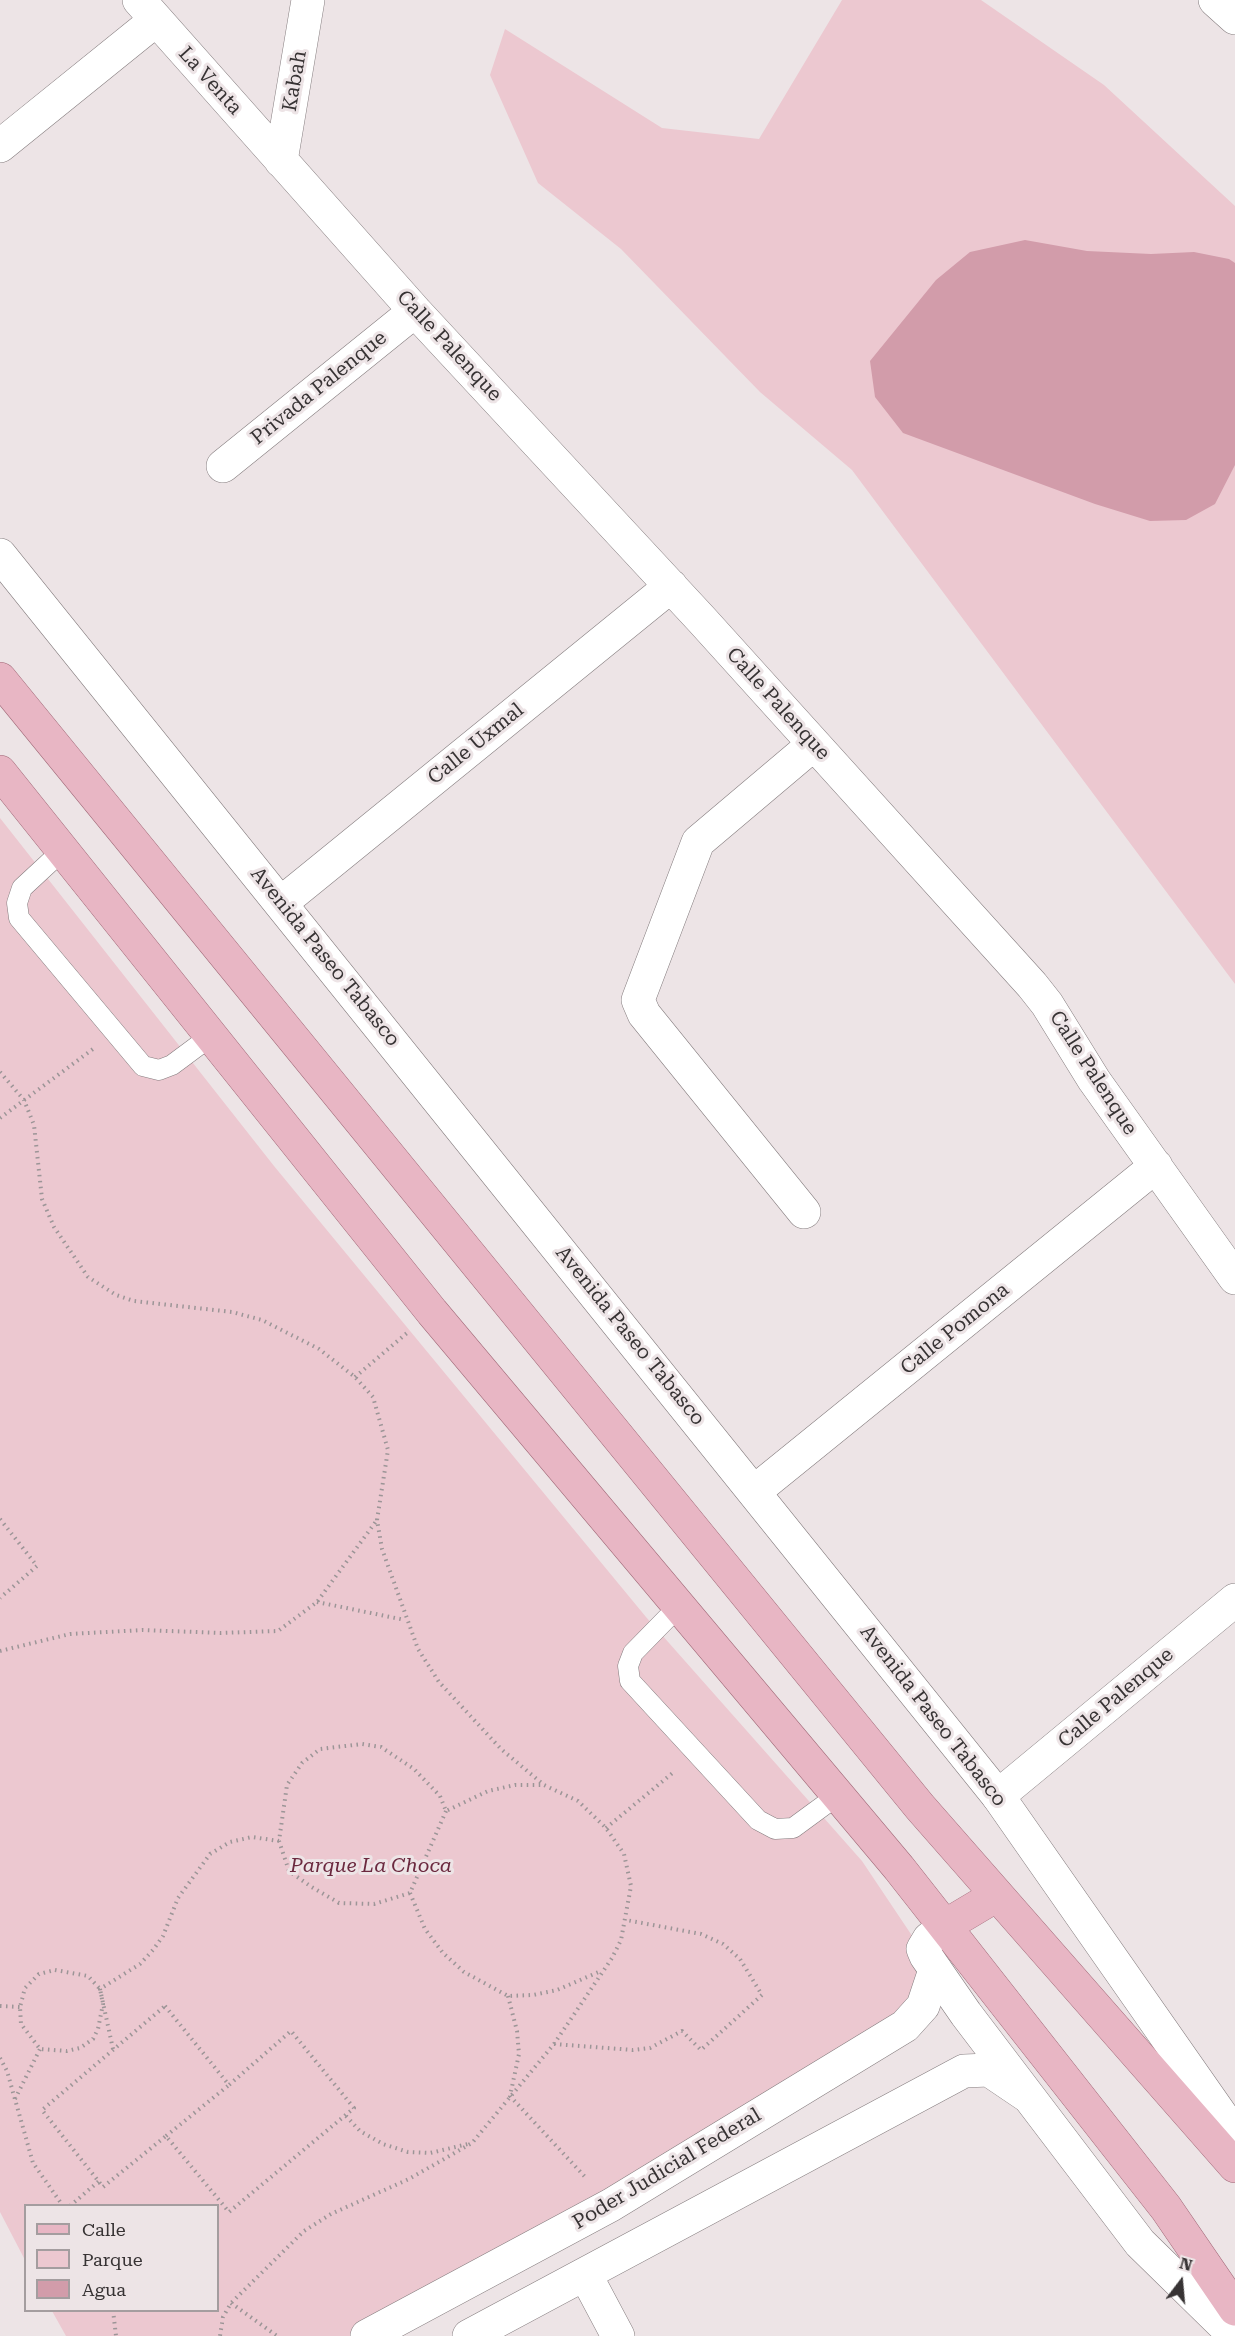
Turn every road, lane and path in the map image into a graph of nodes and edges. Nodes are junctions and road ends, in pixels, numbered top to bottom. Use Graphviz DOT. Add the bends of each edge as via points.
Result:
graph roads {
  1 [pos="308,0"];
  2 [pos="1215,0"];
  3 [pos="147,10"];
  4 [pos="1235,18"];
  5 [pos="0,146"];
  6 [pos="281,161"];
  7 [pos="415,311"];
  8 [pos="223,466"];
  9 [pos="0,555"];
  10 [pos="671,586"];
  11 [pos="0,679"];
  12 [pos="814,744"];
  13 [pos="0,772"];
  14 [pos="63,850"];
  15 [pos="281,903"];
  16 [pos="116,1033"];
  17 [pos="212,1036"];
  18 [pos="0,1072"];
  19 [pos="24,1100"];
  20 [pos="0,1118"];
  21 [pos="1155,1166"];
  22 [pos="804,1212"];
  23 [pos="1235,1278"];
  24 [pos="432,1312"];
  25 [pos="355,1377"];
  26 [pos="755,1491"];
  27 [pos="0,1519"];
  28 [pos="377,1520"];
  29 [pos="0,1598"];
  30 [pos="1235,1600"];
  31 [pos="317,1602"];
  32 [pos="680,1606"];
  33 [pos="405,1620"];
  34 [pos="0,1651"];
  35 [pos="696,1753"];
  36 [pos="544,1785"];
  37 [pos="838,1795"];
  38 [pos="998,1796"];
  39 [pos="446,1811"];
  40 [pos="606,1828"];
  41 [pos="279,1841"];
  42 [pos="410,1893"];
  43 [pos="997,1894"];
  44 [pos="626,1920"];
  45 [pos="945,1926"];
  46 [pos="935,1970"];
  47 [pos="602,1971"];
  48 [pos="100,1989"];
  49 [pos="508,1996"];
  50 [pos="0,2006"];
  51 [pos="20,2007"];
  52 [pos="554,2044"];
  53 [pos="40,2049"];
  54 [pos="113,2049"];
  55 [pos="0,2058"];
  56 [pos="229,2085"];
  57 [pos="510,2096"];
  58 [pos="1028,2097"];
  59 [pos="15,2100"];
  60 [pos="346,2116"];
  61 [pos="1235,2135"];
  62 [pos="166,2136"];
  63 [pos="472,2143"];
  64 [pos="1235,2166"];
  65 [pos="99,2181"];
  66 [pos="62,2204"];
  67 [pos="71,2204"];
  68 [pos="611,2205"];
  69 [pos="585,2274"];
  70 [pos="231,2303"];
  71 [pos="1235,2309"];
  72 [pos="113,2312"];
  73 [pos="116,2336"];
  74 [pos="220,2336"];
  75 [pos="277,2336"];
  76 [pos="367,2336"];
  77 [pos="469,2336"];
  78 [pos="618,2336"];
  79 [pos="1235,2336"];
  1 -- 6 [label="street, Kabah"];
  2 -- 4 [label="street"];
  3 -- 5 [label="street"];
  3 -- 6 [label="street, La Venta"];
  6 -- 7 [label="street, Calle Palenque"];
  7 -- 8 [label="street, Privada Palenque"];
  7 -- 10 [label="street, Calle Palenque"];
  9 -- 15 [label="street, Avenida Paseo Tabasco"];
  10 -- 12 [label="street, Calle Palenque"];
  10 -- 15 [label="street, Calle Uxmal"];
  11 -- 43 [label="main road" via="913,1797"];
  12 -- 21 [label="street, Calle Palenque" via="1041,995 1094,1080"];
  12 -- 22 [label="street" via="698,842 638,1000 644,1014"];
  13 -- 14 [label="main road"];
  14 -- 16 [label="lane" via="22,888 17,903 20,918"];
  14 -- 17 [label="main road"];
  15 -- 26 [label="street, Avenida Paseo Tabasco"];
  16 -- 17 [label="lane" via="143,1066 159,1070"];
  16 -- 19 [label="path"];
  17 -- 24 [label="main road"];
  18 -- 19 [label="path"];
  19 -- 20 [label="path"];
  19 -- 25 [label="path" via="34,1125 42,1199 54,1227 88,1277 116,1295 134,1301 232,1312 262,1320 319,1349"];
  21 -- 23 [label="street, Calle Palenque"];
  21 -- 26 [label="street, Calle Pomona"];
  24 -- 25 [label="path"];
  24 -- 32 [label="main road"];
  25 -- 28 [label="path" via="373,1397 388,1450"];
  26 -- 38 [label="street, Avenida Paseo Tabasco"];
  27 -- 29 [label="path" via="37,1566"];
  28 -- 31 [label="path"];
  28 -- 33 [label="path" via="382,1549"];
  30 -- 38 [label="street, Calle Palenque"];
  31 -- 33 [label="path"];
  31 -- 34 [label="path" via="278,1631 70,1634"];
  32 -- 35 [label="lane" via="633,1653 628,1666 630,1681"];
  32 -- 37 [label="main road"];
  33 -- 36 [label="path" via="439,1682 501,1749"];
  35 -- 37 [label="lane" via="758,1820 775,1829 794,1828"];
  35 -- 40 [label="path"];
  36 -- 39 [label="path" via="515,1785 488,1791"];
  36 -- 40 [label="path" via="578,1801"];
  37 -- 45 [label="main road"];
  38 -- 61 [label="street, Avenida Paseo Tabasco"];
  39 -- 41 [label="path" via="440,1796 414,1769 381,1747 362,1744 320,1749 302,1763 286,1785"];
  39 -- 42 [label="path"];
  40 -- 44 [label="path" via="624,1854 631,1886"];
  41 -- 42 [label="path" via="289,1871 339,1903 374,1904"];
  41 -- 48 [label="path" via="252,1837 230,1842 210,1854 178,1898 153,1950 140,1964"];
  42 -- 49 [label="path" via="425,1929 443,1953 464,1972"];
  43 -- 45 [label="main road"];
  43 -- 64 [label="main road"];
  44 -- 47 [label="path" via="621,1940"];
  44 -- 52 [label="path" via="701,1934 723,1944 740,1959 762,1995 701,2050 682,2031 650,2048 633,2050"];
  45 -- 46 [label="street" via="924,1948"];
  45 -- 71 [label="main road" via="1166,2208"];
  46 -- 58 [label="street"];
  46 -- 68 [label="street, Poder Judicial Federal" via="923,2006 905,2026"];
  47 -- 49 [label="path" via="557,1990"];
  47 -- 52 [label="path"];
  48 -- 51 [label="path" via="88,1976 55,1970 39,1974 25,1988"];
  48 -- 53 [label="path" via="103,2004 93,2039 67,2051"];
  48 -- 54 [label="path"];
  49 -- 57 [label="path" via="519,2054"];
  50 -- 51 [label="path"];
  51 -- 53 [label="path" via="21,2024"];
  52 -- 57 [label="path"];
  53 -- 59 [label="path"];
  54 -- 56 [label="path" via="165,2006"];
  54 -- 65 [label="path" via="42,2110"];
  55 -- 59 [label="path"];
  56 -- 60 [label="path" via="291,2031 354,2108"];
  56 -- 62 [label="path"];
  57 -- 63 [label="path"];
  57 -- 68 [label="path"];
  58 -- 69 [label="street" via="989,2070 964,2071"];
  58 -- 79 [label="street" via="1140,2243"];
  59 -- 66 [label="path" via="33,2163"];
  60 -- 62 [label="path" via="229,2212"];
  60 -- 63 [label="path" via="360,2131 408,2152 430,2153"];
  62 -- 65 [label="path" via="103,2187"];
  63 -- 70 [label="path" via="304,2231"];
  65 -- 67 [label="path"];
  68 -- 76 [label="street, Poder Judicial Federal"];
  69 -- 77 [label="street"];
  69 -- 78 [label="street"];
  70 -- 74 [label="path" via="223,2317"];
  70 -- 75 [label="path"];
  72 -- 73 [label="path"];
}
